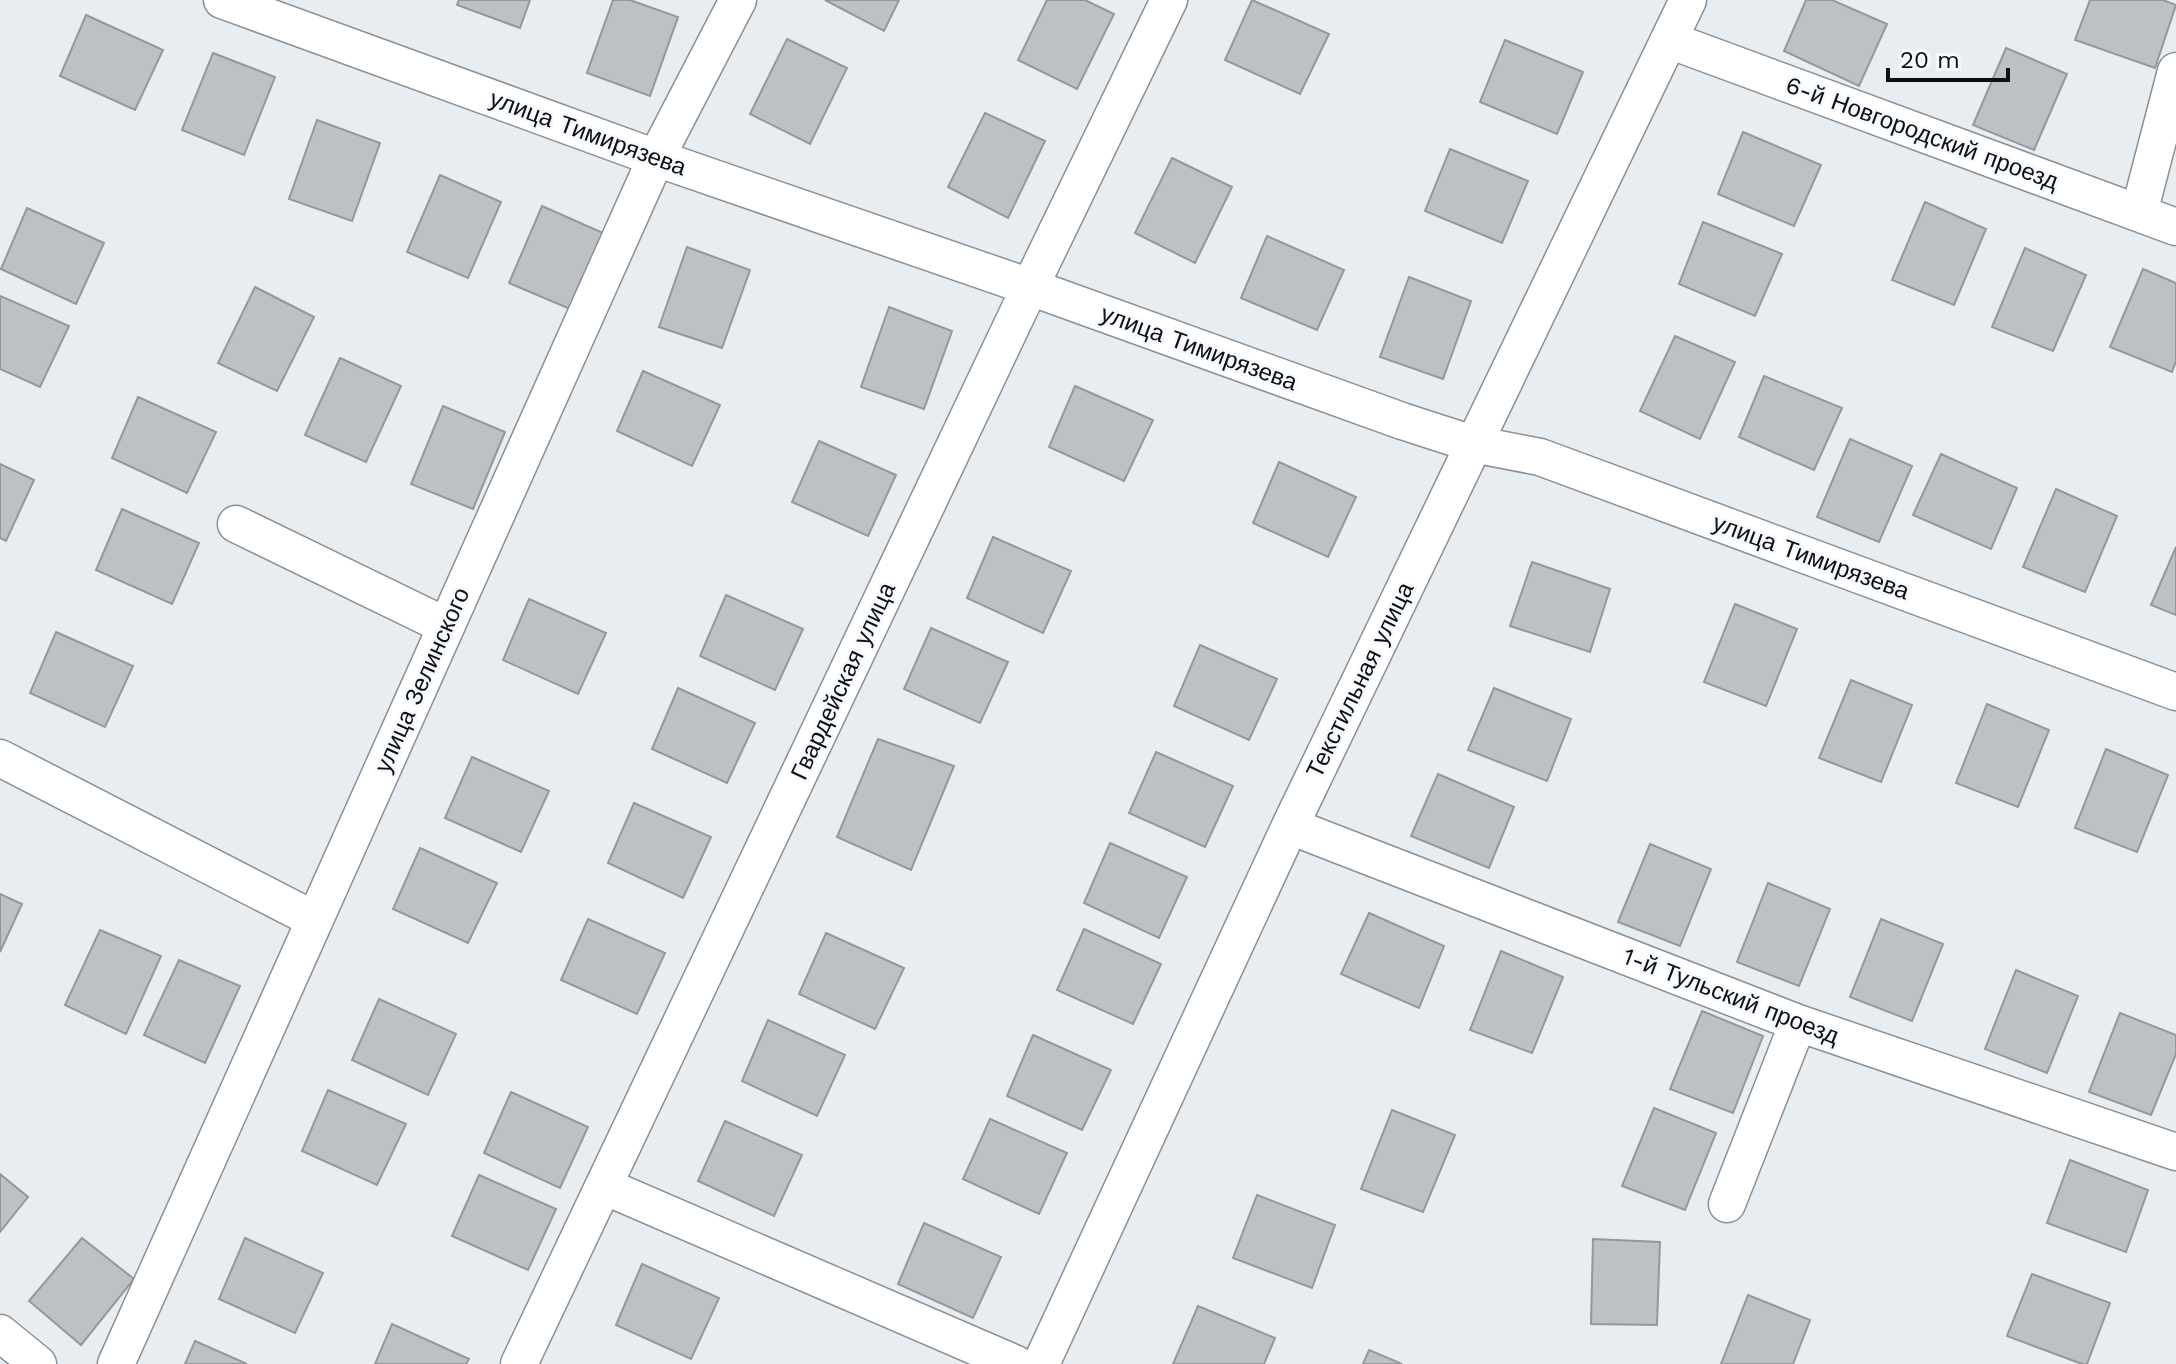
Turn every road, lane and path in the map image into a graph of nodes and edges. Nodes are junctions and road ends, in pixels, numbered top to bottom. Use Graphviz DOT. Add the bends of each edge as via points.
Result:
graph roads {
  1 [pos="222,0"];
  2 [pos="738,0"];
  3 [pos="1169,0"];
  4 [pos="1688,0"];
  5 [pos="1669,40"];
  6 [pos="2176,71"];
  7 [pos="656,158"];
  8 [pos="2139,213"];
  9 [pos="2176,227"];
  10 [pos="1030,287"];
  11 [pos="1473,444"];
  12 [pos="236,524"];
  13 [pos="446,626"];
  14 [pos="2176,692"];
  15 [pos="0,758"];
  16 [pos="1290,826"];
  17 [pos="315,920"];
  18 [pos="1798,1023"];
  19 [pos="2176,1152"];
  20 [pos="604,1186"];
  21 [pos="1727,1204"];
  22 [pos="0,1333"];
  23 [pos="38,1364"];
  24 [pos="116,1364"];
  25 [pos="519,1364"];
  26 [pos="1016,1364"];
  27 [pos="1041,1364"];
  1 -- 7 [label="street, улица Тимирязева"];
  2 -- 7 [label="street, улица Зелинского"];
  3 -- 10 [label="street, Гвардейская улица"];
  4 -- 5 [label="street, Текстильная улица"];
  5 -- 8 [label="street, 6-й Новгородский проезд"];
  5 -- 11 [label="street, Текстильная улица"];
  6 -- 8 [label="street"];
  7 -- 10 [label="street, улица Тимирязева"];
  7 -- 13 [label="street, улица Зелинского"];
  8 -- 9 [label="street, 6-й Новгородский проезд"];
  10 -- 11 [label="street, улица Тимирязева"];
  10 -- 20 [label="street, Гвардейская улица"];
  11 -- 14 [label="street, улица Тимирязева" via="1540,457"];
  11 -- 16 [label="street, Текстильная улица"];
  12 -- 13 [label="street"];
  13 -- 17 [label="street, улица Зелинского"];
  15 -- 17 [label="street"];
  16 -- 18 [label="street, 1-й Тульский проезд"];
  16 -- 27 [label="street, Текстильная улица"];
  17 -- 24 [label="street, улица Зелинского"];
  18 -- 19 [label="street, 1-й Тульский проезд"];
  18 -- 21 [label="street"];
  20 -- 25 [label="street, Гвардейская улица"];
  20 -- 26 [label="street"];
  22 -- 23 [label="street"];
}
